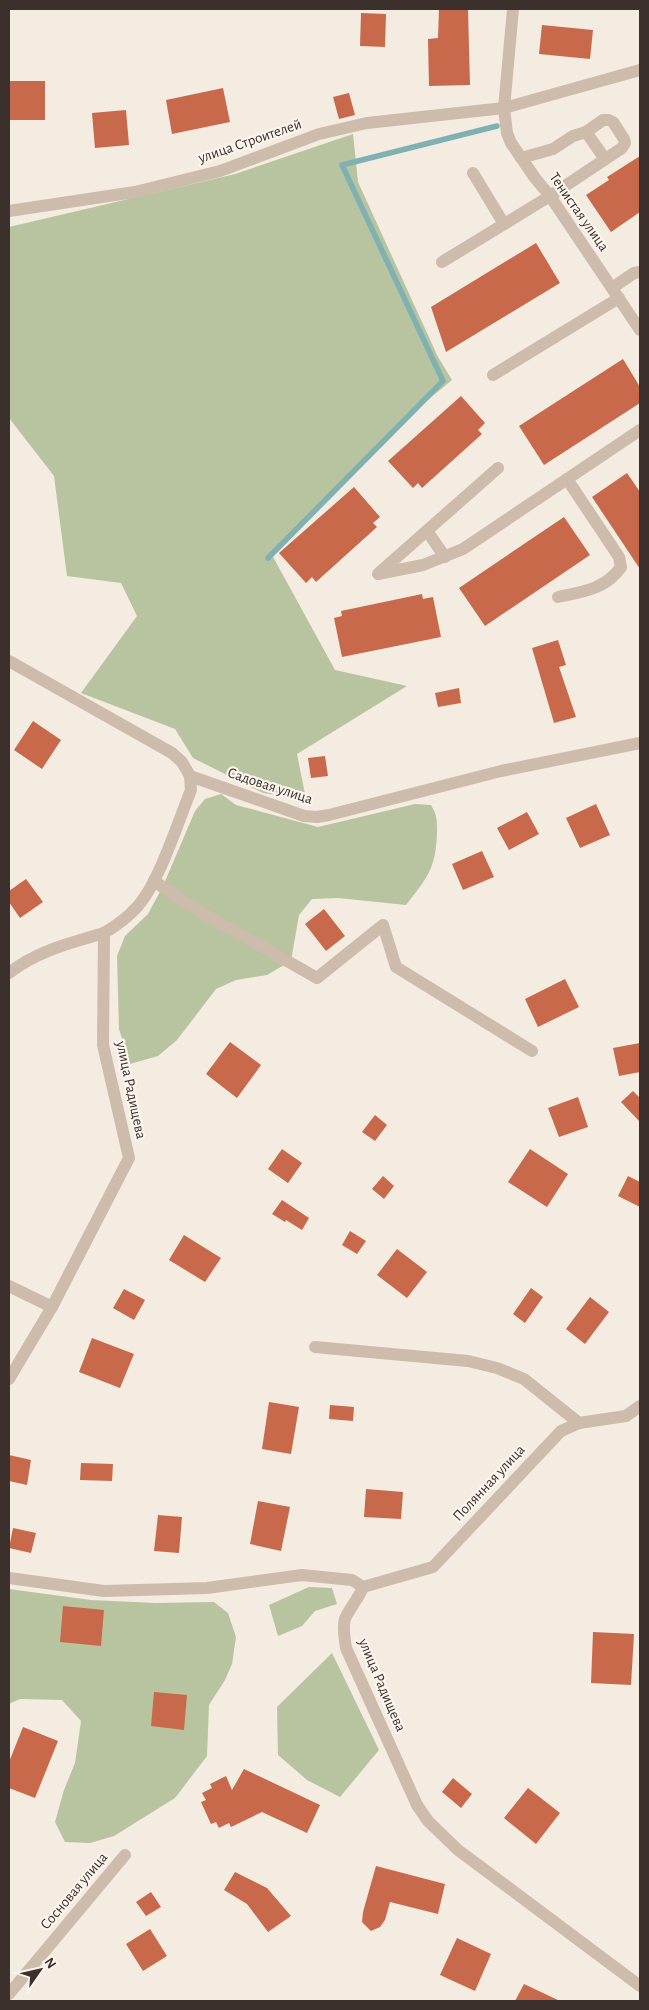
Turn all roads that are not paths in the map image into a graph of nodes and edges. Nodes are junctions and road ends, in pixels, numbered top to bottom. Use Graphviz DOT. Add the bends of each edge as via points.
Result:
graph roads {
  1 [pos="513,9"];
  2 [pos="640,70"];
  3 [pos="504,108"];
  4 [pos="586,132"];
  5 [pos="521,158"];
  6 [pos="605,159"];
  7 [pos="473,173"];
  8 [pos="550,196"];
  9 [pos="9,211"];
  10 [pos="504,224"];
  11 [pos="442,262"];
  12 [pos="640,272"];
  13 [pos="616,293"];
  14 [pos="640,330"];
  15 [pos="493,375"];
  16 [pos="639,433"];
  17 [pos="498,468"];
  18 [pos="567,480"];
  19 [pos="427,531"];
  20 [pos="445,557"];
  21 [pos="558,597"];
  22 [pos="9,661"];
  23 [pos="640,743"];
  24 [pos="190,776"];
  25 [pos="154,881"];
  26 [pos="104,933"];
  27 [pos="9,973"];
  28 [pos="532,1051"];
  29 [pos="9,1286"];
  30 [pos="52,1307"];
  31 [pos="315,1347"];
  32 [pos="9,1379"];
  33 [pos="640,1406"];
  34 [pos="579,1424"];
  35 [pos="9,1578"];
  36 [pos="364,1587"];
  37 [pos="125,1855"];
  38 [pos="640,1986"];
  39 [pos="9,1994"];
  1 -- 3 [label="street, Тенистая улица"];
  2 -- 3 [label="street, улица Строителей"];
  3 -- 5 [label="street, Тенистая улица" via="506,133"];
  3 -- 9 [label="street, улица Строителей" via="368,123 319,134 220,171 135,192"];
  4 -- 5 [label="street" via="553,149"];
  4 -- 6 [label="street"];
  4 -- 6 [label="street" via="604,120 613,122 625,144"];
  5 -- 8 [label="street, Тенистая улица"];
  6 -- 8 [label="street"];
  7 -- 10 [label="street"];
  8 -- 10 [label="street"];
  8 -- 13 [label="street, Тенистая улица"];
  10 -- 11 [label="street"];
  12 -- 13 [label="street" via="634,273"];
  13 -- 14 [label="street, Тенистая улица"];
  13 -- 15 [label="street"];
  16 -- 18 [label="street"];
  17 -- 19 [label="street"];
  18 -- 20 [label="street" via="463,549"];
  18 -- 21 [label="street" via="619,557 621,567 616,575 595,589"];
  19 -- 20 [label="street"];
  19 -- 20 [label="street" via="378,574"];
  22 -- 24 [label="street" via="172,753"];
  23 -- 24 [label="street, Садовая улица" via="501,771 317,818"];
  24 -- 25 [label="street" via="190,790"];
  25 -- 26 [label="street" via="138,906"];
  25 -- 28 [label="street" via="192,907 317,978 383,925 396,967"];
  26 -- 27 [label="street" via="52,949 24,961"];
  26 -- 30 [label="street, улица Радищева" via="103,1045 129,1158"];
  29 -- 30 [label="street"];
  30 -- 32 [label="street, улица Радищева"];
  31 -- 34 [label="street" via="468,1360 497,1368 524,1379"];
  33 -- 34 [label="street, Полянная улица" via="626,1416"];
  34 -- 36 [label="street, Полянная улица" via="561,1431 546,1445 433,1567"];
  35 -- 36 [label="street" via="104,1591 207,1588 302,1575 352,1580"];
  36 -- 38 [label="street, улица Радищева" via="345,1620 346,1648 428,1821 458,1850"];
  37 -- 39 [label="street, Сосновая улица"];
}
